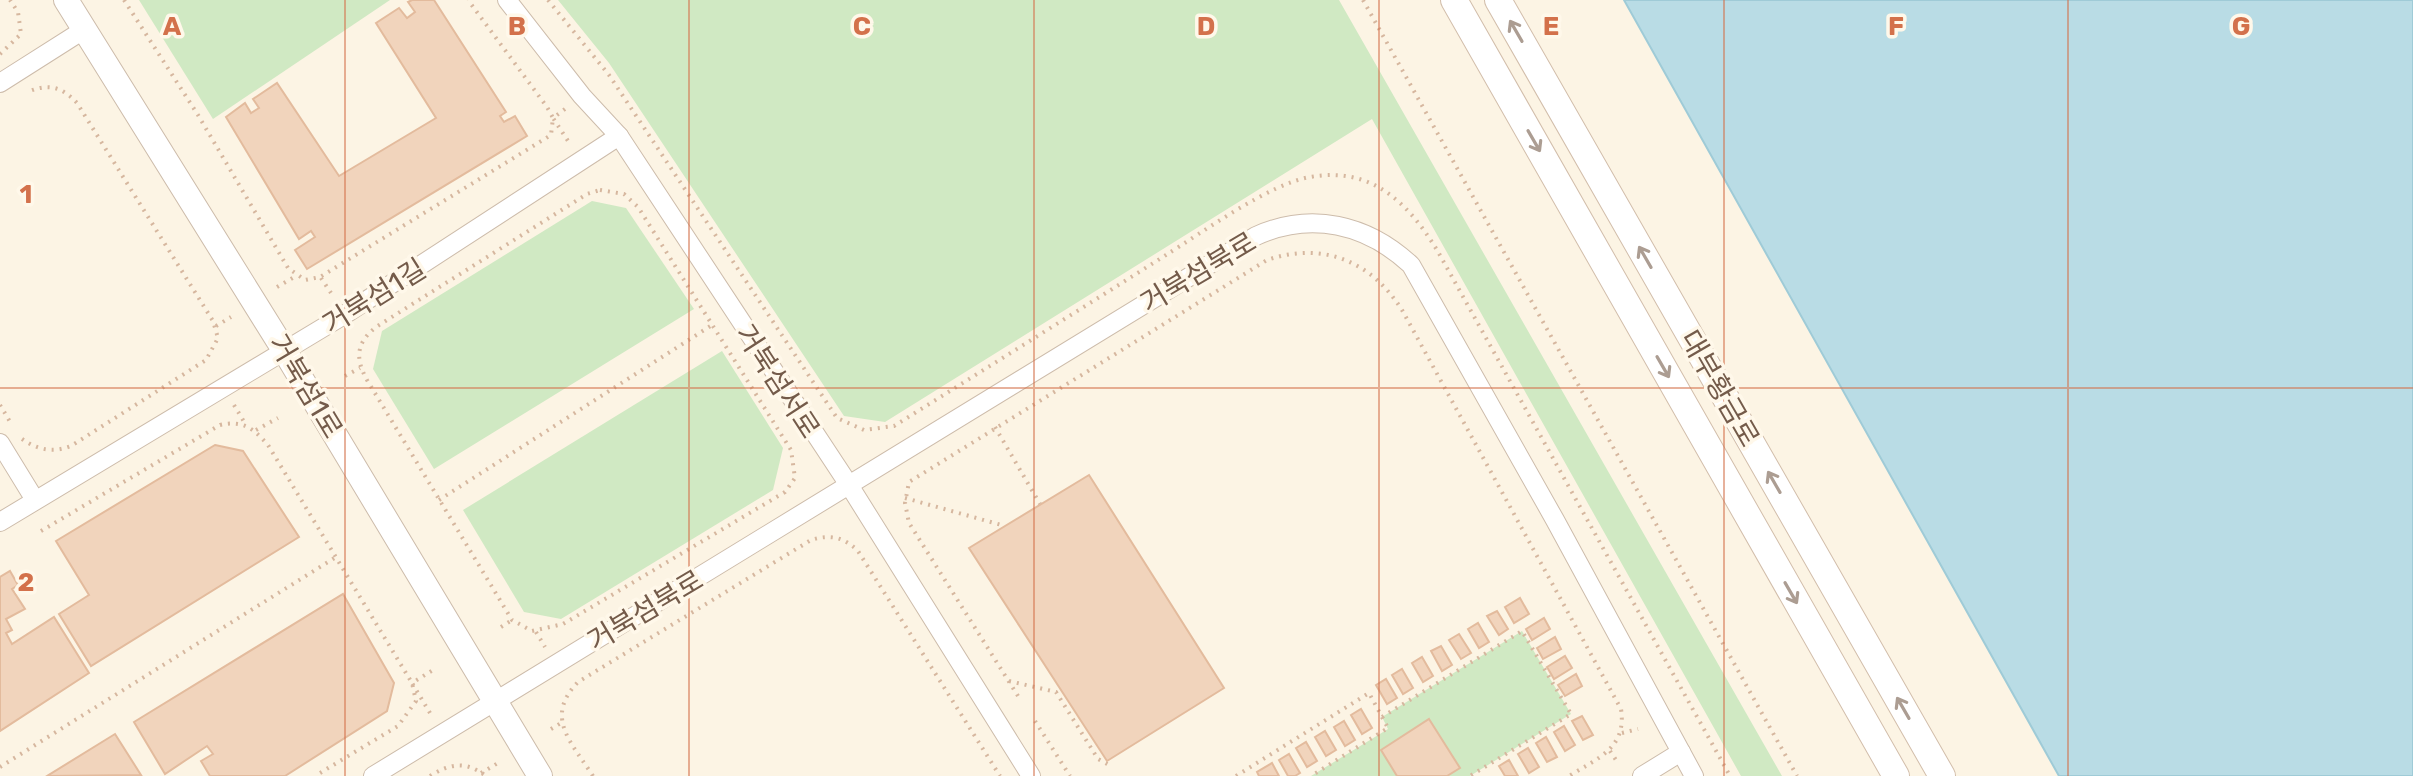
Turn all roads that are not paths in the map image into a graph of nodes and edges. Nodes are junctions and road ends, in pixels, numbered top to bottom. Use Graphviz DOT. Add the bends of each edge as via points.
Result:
graph roads {
  1 [pos="66,0"];
  2 [pos="507,0"];
  3 [pos="1454,0"];
  4 [pos="1498,0"];
  5 [pos="85,29"];
  6 [pos="0,83"];
  7 [pos="619,136"];
  8 [pos="284,350"];
  9 [pos="0,443"];
  10 [pos="849,485"];
  11 [pos="35,500"];
  12 [pos="0,522"];
  13 [pos="496,699"];
  14 [pos="1681,752"];
  15 [pos="373,776"];
  16 [pos="540,776"];
  17 [pos="1031,776"];
  18 [pos="1642,776"];
  19 [pos="1694,776"];
  20 [pos="1896,776"];
  21 [pos="1942,776"];
  1 -- 5 [label="street, 거북섬1로"];
  2 -- 7 [label="street, 거북섬서로"];
  3 -- 20 [label="main road, 대부황금로, one-way"];
  21 -- 4 [label="main road, 대부황금로, one-way"];
  5 -- 6 [label="street"];
  5 -- 8 [label="street, 거북섬1로"];
  7 -- 8 [label="street, 거북섬1길"];
  7 -- 10 [label="street, 거북섬서로"];
  8 -- 11 [label="street, 거북섬1길"];
  8 -- 13 [label="street, 거북섬1로"];
  9 -- 11 [label="street"];
  10 -- 13 [label="street, 거북섬북로"];
  10 -- 14 [label="street, 거북섬북로" via="1256,236 1281,224 1316,221 1352,228 1394,249 1423,284"];
  10 -- 17 [label="street, 거북섬서로"];
  11 -- 12 [label="street, 거북섬1길"];
  13 -- 15 [label="street, 거북섬북로"];
  13 -- 16 [label="street, 거북섬1로"];
  14 -- 18 [label="street"];
  14 -- 19 [label="street, 거북섬북로"];
}
